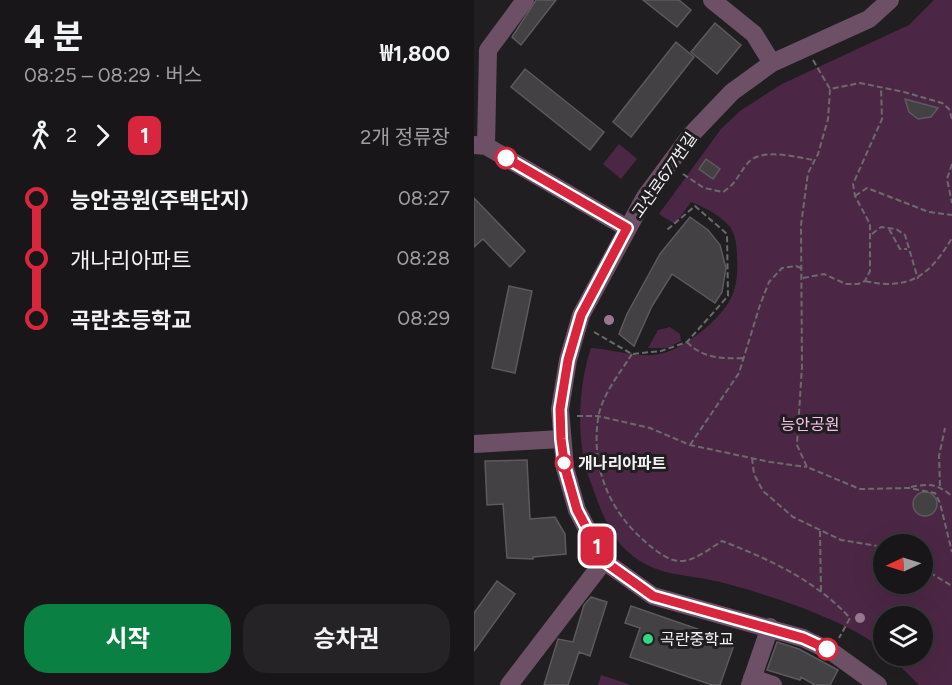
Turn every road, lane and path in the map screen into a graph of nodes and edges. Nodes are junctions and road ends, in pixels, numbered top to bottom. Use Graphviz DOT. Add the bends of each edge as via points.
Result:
graph roads {
  1 [pos="525,0"];
  2 [pos="712,0"];
  3 [pos="890,0"];
  4 [pos="806,47"];
  5 [pos="772,63"];
  6 [pos="881,87"];
  7 [pos="830,89"];
  8 [pos="952,119"];
  9 [pos="480,146"];
  10 [pos="815,160"];
  11 [pos="668,164"];
  12 [pos="952,164"];
  13 [pos="855,196"];
  14 [pos="952,203"];
  15 [pos="952,210"];
  16 [pos="952,214"];
  17 [pos="627,228"];
  18 [pos="889,228"];
  19 [pos="667,230"];
  20 [pos="872,234"];
  21 [pos="952,238"];
  22 [pos="908,249"];
  23 [pos="803,269"];
  24 [pos="803,278"];
  25 [pos="918,279"];
  26 [pos="865,281"];
  27 [pos="578,323"];
  28 [pos="687,342"];
  29 [pos="632,354"];
  30 [pos="743,358"];
  31 [pos="561,416"];
  32 [pos="598,416"];
  33 [pos="945,428"];
  34 [pos="561,439"];
  35 [pos="474,444"];
  36 [pos="690,445"];
  37 [pos="752,457"];
  38 [pos="807,467"];
  39 [pos="940,486"];
  40 [pos="909,488"];
  41 [pos="952,496"];
  42 [pos="820,530"];
  43 [pos="873,545"];
  44 [pos="952,552"];
  45 [pos="604,561"];
  46 [pos="933,575"];
  47 [pos="952,586"];
  48 [pos="821,591"];
  49 [pos="770,627"];
  50 [pos="832,652"];
  51 [pos="751,682"];
  52 [pos="509,685"];
  53 [pos="773,685"];
  54 [pos="878,685"];
  1 -- 9 [label="street" via="488,50"];
  2 -- 5 [label="street" via="754,34"];
  3 -- 4 [label="street, 고산로677번길" via="869,19"];
  4 -- 5 [label="street, 고산로677번길"];
  4 -- 7 [label="path"];
  5 -- 11 [label="street, 고산로677번길" via="716,106"];
  6 -- 7 [label="path" via="860,83"];
  6 -- 8 [label="path" via="942,103"];
  6 -- 13 [label="path" via="882,119 853,184"];
  7 -- 10 [label="path" via="828,118"];
  9 -- 17 [label="street"];
  10 -- 11 [label="path" via="759,155 748,162 734,186 723,192 704,188"];
  10 -- 23 [label="path" via="808,173 801,225"];
  11 -- 17 [label="street, 고산로677번길"];
  12 -- 14 [label="path" via="947,179"];
  13 -- 16 [label="path" via="867,188 929,212"];
  13 -- 20 [label="path"];
  15 -- 16 [label="path"];
  17 -- 27 [label="street, 고산로677번길"];
  18 -- 20 [label="path" via="881,227"];
  18 -- 22 [label="path" via="905,236"];
  18 -- 22 [label="path" via="895,244"];
  19 -- 28 [label="path" via="694,206 727,234 728,296"];
  20 -- 26 [label="path" via="870,271"];
  21 -- 25 [label="path" via="939,259"];
  22 -- 25 [label="path"];
  23 -- 24 [label="path"];
  23 -- 30 [label="path" via="782,268 769,282"];
  24 -- 26 [label="path" via="824,274 846,284"];
  24 -- 38 [label="path" via="797,445"];
  25 -- 26 [label="path" via="883,285"];
  27 -- 29 [label="path"];
  27 -- 31 [label="street, 고산로677번길" via="568,360"];
  28 -- 29 [label="path" via="661,351"];
  28 -- 30 [label="path" via="700,352 722,359"];
  29 -- 32 [label="path"];
  30 -- 36 [label="path" via="739,373"];
  31 -- 32 [label="path"];
  31 -- 34 [label="street, 고산로677번길"];
  32 -- 36 [label="path" via="650,428"];
  32 -- 48 [label="path" via="597,453 609,498 629,528 662,556 683,561 722,541 755,553"];
  33 -- 39 [label="path" via="939,456"];
  34 -- 35 [label="street"];
  34 -- 45 [label="street, 고산로677번길" via="577,510"];
  36 -- 37 [label="path"];
  37 -- 38 [label="path"];
  37 -- 42 [label="path" via="754,474 763,491 793,517"];
  38 -- 40 [label="path" via="860,489"];
  39 -- 40 [label="path" via="929,483"];
  39 -- 41 [label="path"];
  40 -- 44 [label="path" via="935,493"];
  42 -- 43 [label="path" via="841,540"];
  42 -- 48 [label="path"];
  45 -- 49 [label="street, 고산로677번길" via="653,596"];
  45 -- 52 [label="street"];
  46 -- 47 [label="path"];
  48 -- 50 [label="path" via="850,618"];
  49 -- 50 [label="street, 고산로677번길"];
  49 -- 51 [label="street"];
  50 -- 54 [label="street, 고산로677번길"];
  51 -- 53 [label="street"];
}
